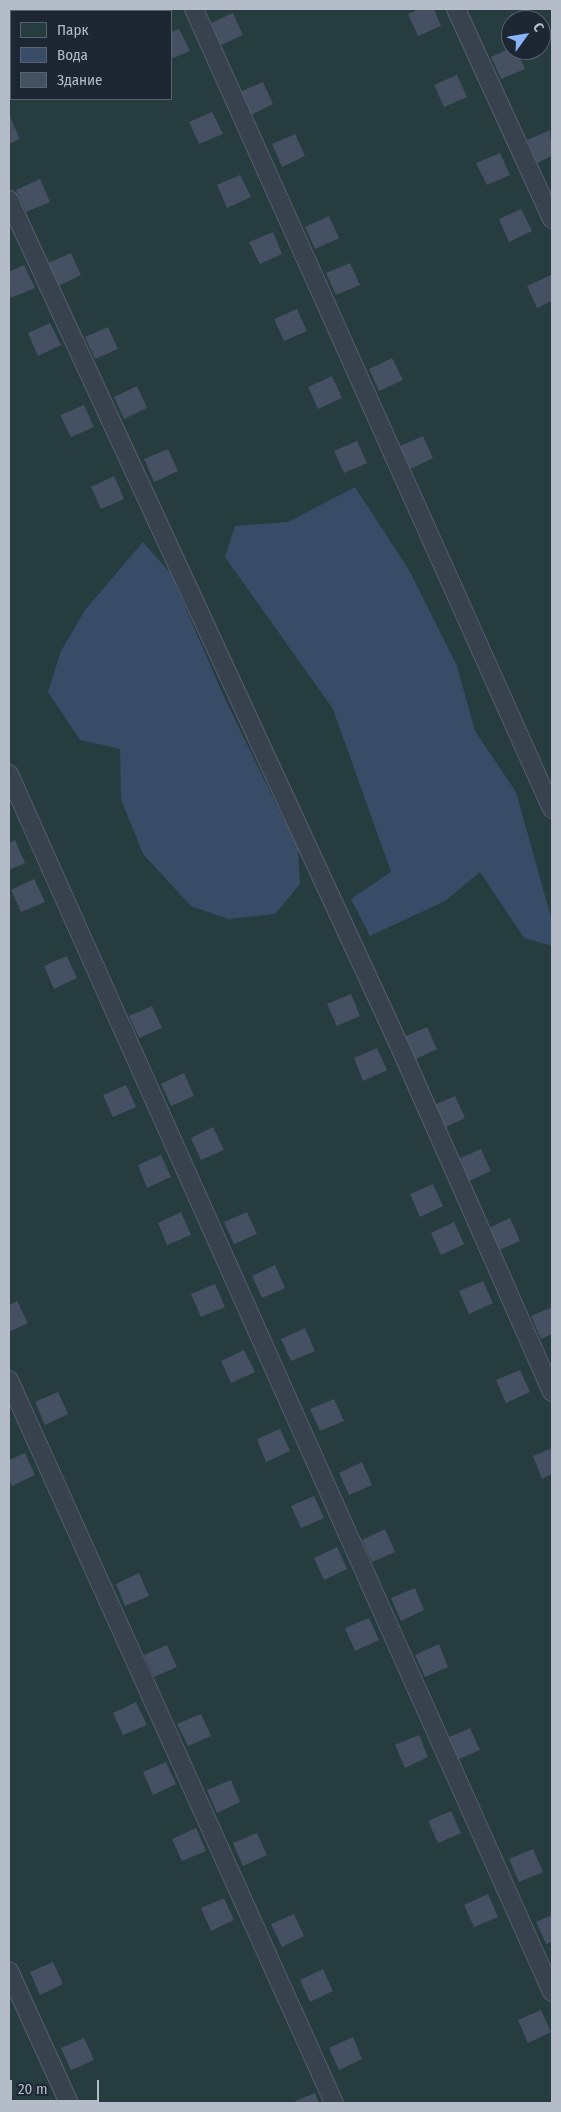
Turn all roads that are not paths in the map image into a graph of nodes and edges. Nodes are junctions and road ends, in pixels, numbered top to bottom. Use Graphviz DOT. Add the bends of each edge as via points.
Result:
graph roads {
  1 [pos="194,9"];
  2 [pos="456,9"];
  3 [pos="9,200"];
  4 [pos="552,219"];
  5 [pos="9,774"];
  6 [pos="552,810"];
  7 [pos="9,1380"];
  8 [pos="552,1392"];
  9 [pos="9,1971"];
  10 [pos="552,1992"];
  11 [pos="69,2103"];
  12 [pos="334,2103"];
  1 -- 6 [label="lane"];
  2 -- 4 [label="lane"];
  3 -- 8 [label="lane" via="400,1047"];
  5 -- 10 [label="lane"];
  7 -- 12 [label="lane"];
  9 -- 11 [label="lane"];
}
